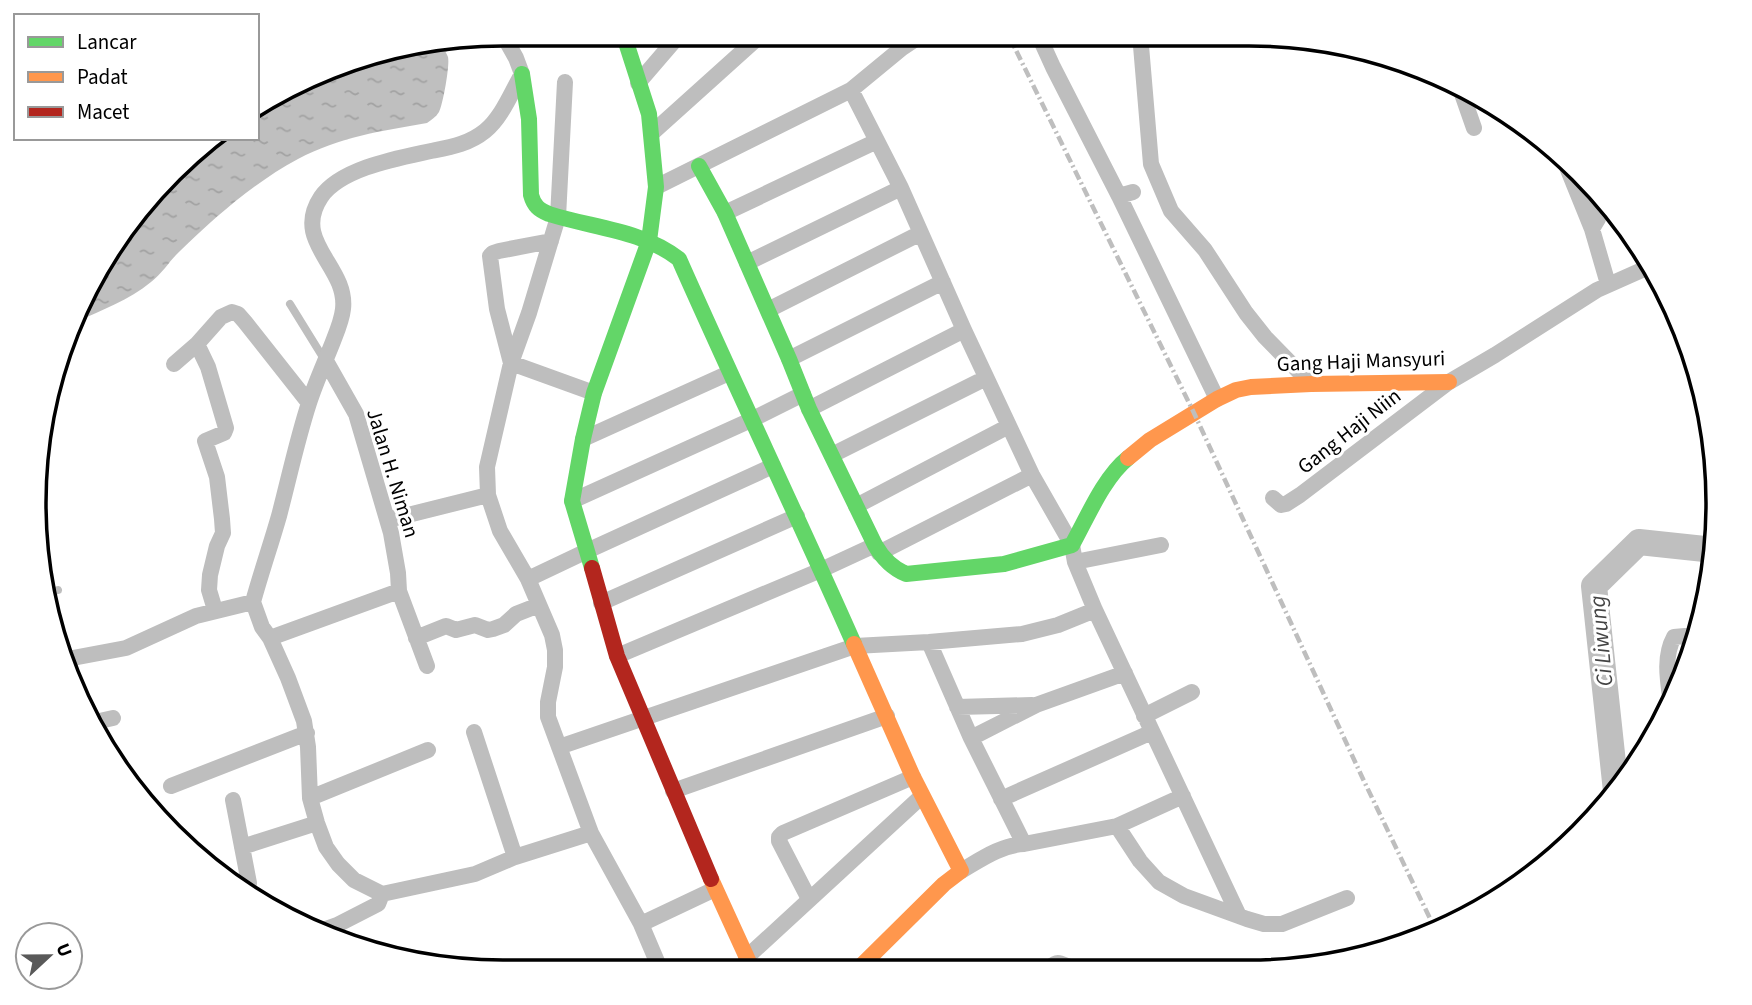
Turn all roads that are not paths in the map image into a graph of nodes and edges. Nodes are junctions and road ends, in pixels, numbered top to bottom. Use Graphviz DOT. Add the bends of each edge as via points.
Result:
graph roads {
  1 [pos="509,46"];
  2 [pos="627,46"];
  3 [pos="670,46"];
  4 [pos="749,46"];
  5 [pos="898,46"];
  6 [pos="1043,46"];
  7 [pos="1141,46"];
  8 [pos="522,74"];
  9 [pos="565,82"];
  10 [pos="638,83"];
  11 [pos="851,90"];
  12 [pos="1464,99"];
  13 [pos="1474,128"];
  14 [pos="652,134"];
  15 [pos="877,141"];
  16 [pos="699,166"];
  17 [pos="1573,179"];
  18 [pos="656,187"];
  19 [pos="901,188"];
  20 [pos="1595,203"];
  21 [pos="725,213"];
  22 [pos="558,216"];
  23 [pos="1592,229"];
  24 [pos="921,233"];
  25 [pos="551,241"];
  26 [pos="649,241"];
  27 [pos="747,263"];
  28 [pos="1643,271"];
  29 [pos="943,282"];
  30 [pos="1608,284"];
  31 [pos="290,304"];
  32 [pos="768,310"];
  33 [pos="964,330"];
  34 [pos="197,344"];
  35 [pos="789,359"];
  36 [pos="326,361"];
  37 [pos="511,362"];
  38 [pos="174,364"];
  39 [pos="729,373"];
  40 [pos="986,378"];
  41 [pos="1449,382"];
  42 [pos="1311,384"];
  43 [pos="594,393"];
  44 [pos="1217,399"];
  45 [pos="806,401"];
  46 [pos="309,403"];
  47 [pos="751,420"];
  48 [pos="1009,426"];
  49 [pos="583,439"];
  50 [pos="832,455"];
  51 [pos="773,466"];
  52 [pos="1032,475"];
  53 [pos="488,495"];
  54 [pos="1273,498"];
  55 [pos="572,501"];
  56 [pos="856,506"];
  57 [pos="797,516"];
  58 [pos="388,520"];
  59 [pos="1161,545"];
  60 [pos="877,549"];
  61 [pos="587,551"];
  62 [pos="1074,554"];
  63 [pos="821,570"];
  64 [pos="528,579"];
  65 [pos="58,590"];
  66 [pos="54,591"];
  67 [pos="399,591"];
  68 [pos="253,602"];
  69 [pos="601,603"];
  70 [pos="539,605"];
  71 [pos="215,610"];
  72 [pos="1095,610"];
  73 [pos="1686,637"];
  74 [pos="270,638"];
  75 [pos="416,638"];
  76 [pos="929,642"];
  77 [pos="855,646"];
  78 [pos="617,656"];
  79 [pos="73,658"];
  80 [pos="426,666"];
  81 [pos="1125,673"];
  82 [pos="1669,684"];
  83 [pos="1192,692"];
  84 [pos="1036,705"];
  85 [pos="957,707"];
  86 [pos="887,716"];
  87 [pos="1144,716"];
  88 [pos="113,718"];
  89 [pos="644,719"];
  90 [pos="101,721"];
  91 [pos="474,732"];
  92 [pos="1152,732"];
  93 [pos="307,733"];
  94 [pos="971,738"];
  95 [pos="559,747"];
  96 [pos="428,750"];
  97 [pos="913,777"];
  98 [pos="171,786"];
  99 [pos="673,791"];
  100 [pos="922,796"];
  101 [pos="1183,796"];
  102 [pos="310,799"];
  103 [pos="1001,799"];
  104 [pos="233,800"];
  105 [pos="317,823"];
  106 [pos="1117,826"];
  107 [pos="591,833"];
  108 [pos="1024,844"];
  109 [pos="242,847"];
  110 [pos="514,857"];
  111 [pos="961,871"];
  112 [pos="249,882"];
  113 [pos="715,889"];
  114 [pos="382,894"];
  115 [pos="1347,898"];
  116 [pos="809,899"];
  117 [pos="1239,916"];
  118 [pos="641,924"];
  119 [pos="332,927"];
  120 [pos="656,960"];
  121 [pos="747,960"];
  122 [pos="753,960"];
  123 [pos="867,960"];
  1 -- 8 [label="street"];
  2 -- 10 [label="street"];
  3 -- 10 [label="street"];
  4 -- 14 [label="street"];
  5 -- 11 [label="street"];
  6 -- 44 [label="street" via="1126,194"];
  7 -- 42 [label="street" via="1152,164 1171,211 1205,250 1265,337"];
  8 -- 22 [label="street" via="530,126 533,204"];
  8 -- 36 [label="street" via="496,120 477,137 370,167 340,180 321,197 311,228 343,292 342,317"];
  9 -- 22 [label="street"];
  10 -- 14 [label="street"];
  11 -- 15 [label="street"];
  11 -- 16 [label="street"];
  12 -- 13 [label="street"];
  14 -- 18 [label="street"];
  15 -- 19 [label="street"];
  15 -- 21 [label="street"];
  16 -- 18 [label="street"];
  16 -- 21 [label="street"];
  17 -- 23 [label="street"];
  18 -- 26 [label="street"];
  19 -- 24 [label="street"];
  19 -- 27 [label="street"];
  20 -- 23 [label="street" via="1598,219"];
  21 -- 27 [label="street"];
  22 -- 25 [label="street"];
  22 -- 26 [label="street"];
  23 -- 30 [label="street"];
  24 -- 29 [label="street"];
  24 -- 32 [label="street"];
  25 -- 37 [label="street"];
  25 -- 37 [label="street" via="490,256"];
  26 -- 39 [label="street" via="679,259"];
  26 -- 43 [label="street"];
  27 -- 32 [label="street"];
  28 -- 30 [label="street, Gang Haji Mansyuri"];
  29 -- 33 [label="street"];
  29 -- 35 [label="street"];
  30 -- 41 [label="street, Gang Haji Mansyuri"];
  31 -- 36 [label="lane, Jalan H. Niman"];
  32 -- 35 [label="street"];
  33 -- 40 [label="street"];
  33 -- 45 [label="street"];
  34 -- 38 [label="street"];
  34 -- 46 [label="street" via="221,317 238,314"];
  34 -- 71 [label="street" via="226,428 205,441 222,510 223,533 210,575"];
  35 -- 45 [label="street"];
  36 -- 46 [label="street"];
  36 -- 58 [label="street, Jalan H. Niman" via="356,414"];
  37 -- 43 [label="street"];
  37 -- 53 [label="street" via="487,467"];
  39 -- 47 [label="street"];
  39 -- 49 [label="street"];
  40 -- 48 [label="street"];
  40 -- 50 [label="street"];
  41 -- 42 [label="street, Gang Haji Mansyuri"];
  41 -- 54 [label="street, Gang Haji Niin" via="1300,495 1280,505"];
  42 -- 44 [label="street, Gang Haji Mansyuri" via="1251,387"];
  43 -- 49 [label="street"];
  44 -- 62 [label="street, Gang Haji Mansyuri" via="1119,465"];
  45 -- 47 [label="street"];
  45 -- 50 [label="street"];
  46 -- 68 [label="street"];
  47 -- 51 [label="street"];
  47 -- 55 [label="street"];
  48 -- 52 [label="street"];
  48 -- 56 [label="street"];
  49 -- 55 [label="street"];
  50 -- 56 [label="street"];
  51 -- 57 [label="street"];
  51 -- 61 [label="street"];
  52 -- 60 [label="street"];
  52 -- 62 [label="street"];
  53 -- 58 [label="street"];
  53 -- 64 [label="street" via="500,531"];
  55 -- 61 [label="street"];
  56 -- 60 [label="street"];
  57 -- 63 [label="street"];
  57 -- 69 [label="street"];
  58 -- 67 [label="street, Jalan H. Niman"];
  59 -- 62 [label="street"];
  60 -- 62 [label="street" via="892,568 906,574"];
  60 -- 63 [label="street"];
  61 -- 64 [label="street"];
  61 -- 69 [label="street"];
  62 -- 72 [label="street"];
  63 -- 77 [label="street"];
  63 -- 78 [label="street"];
  64 -- 70 [label="street"];
  65 -- 66 [label="lane"];
  67 -- 74 [label="street"];
  67 -- 75 [label="street, Jalan H. Niman"];
  68 -- 71 [label="street"];
  68 -- 74 [label="street"];
  69 -- 78 [label="street"];
  70 -- 75 [label="street" via="516,614 501,627 488,630 475,625 456,630 446,626"];
  70 -- 95 [label="street" via="555,650 548,717"];
  71 -- 79 [label="street" via="126,648"];
  72 -- 76 [label="street" via="1022,634"];
  72 -- 81 [label="street"];
  73 -- 82 [label="street" via="1674,637 1669,646"];
  74 -- 93 [label="street"];
  75 -- 80 [label="street, Jalan H. Niman"];
  76 -- 77 [label="street"];
  76 -- 85 [label="street"];
  77 -- 86 [label="street"];
  77 -- 89 [label="street"];
  78 -- 89 [label="street"];
  81 -- 84 [label="street"];
  81 -- 87 [label="street"];
  83 -- 87 [label="street"];
  84 -- 85 [label="street"];
  84 -- 94 [label="street"];
  85 -- 94 [label="street"];
  86 -- 97 [label="street"];
  86 -- 99 [label="street"];
  87 -- 92 [label="street"];
  88 -- 90 [label="street"];
  89 -- 95 [label="street"];
  89 -- 99 [label="street"];
  91 -- 110 [label="street"];
  92 -- 101 [label="street"];
  92 -- 103 [label="street"];
  93 -- 98 [label="street"];
  93 -- 102 [label="street"];
  94 -- 103 [label="street"];
  95 -- 107 [label="street"];
  96 -- 102 [label="street"];
  97 -- 100 [label="street"];
  97 -- 116 [label="street" via="779,837"];
  99 -- 113 [label="street"];
  100 -- 111 [label="street"];
  100 -- 116 [label="street"];
  101 -- 106 [label="street"];
  101 -- 117 [label="street"];
  102 -- 105 [label="street"];
  103 -- 108 [label="street"];
  104 -- 109 [label="street"];
  105 -- 109 [label="street"];
  105 -- 114 [label="street" via="338,864 354,880"];
  106 -- 108 [label="street"];
  106 -- 117 [label="street" via="1159,881 1184,897"];
  107 -- 110 [label="street"];
  107 -- 118 [label="street"];
  108 -- 111 [label="street" via="992,853"];
  109 -- 112 [label="street"];
  110 -- 114 [label="street" via="475,874"];
  111 -- 123 [label="street"];
  113 -- 118 [label="street"];
  113 -- 121 [label="street"];
  114 -- 119 [label="street" via="378,904"];
  115 -- 117 [label="street" via="1282,924"];
  116 -- 122 [label="street"];
  118 -- 120 [label="street"];
}
